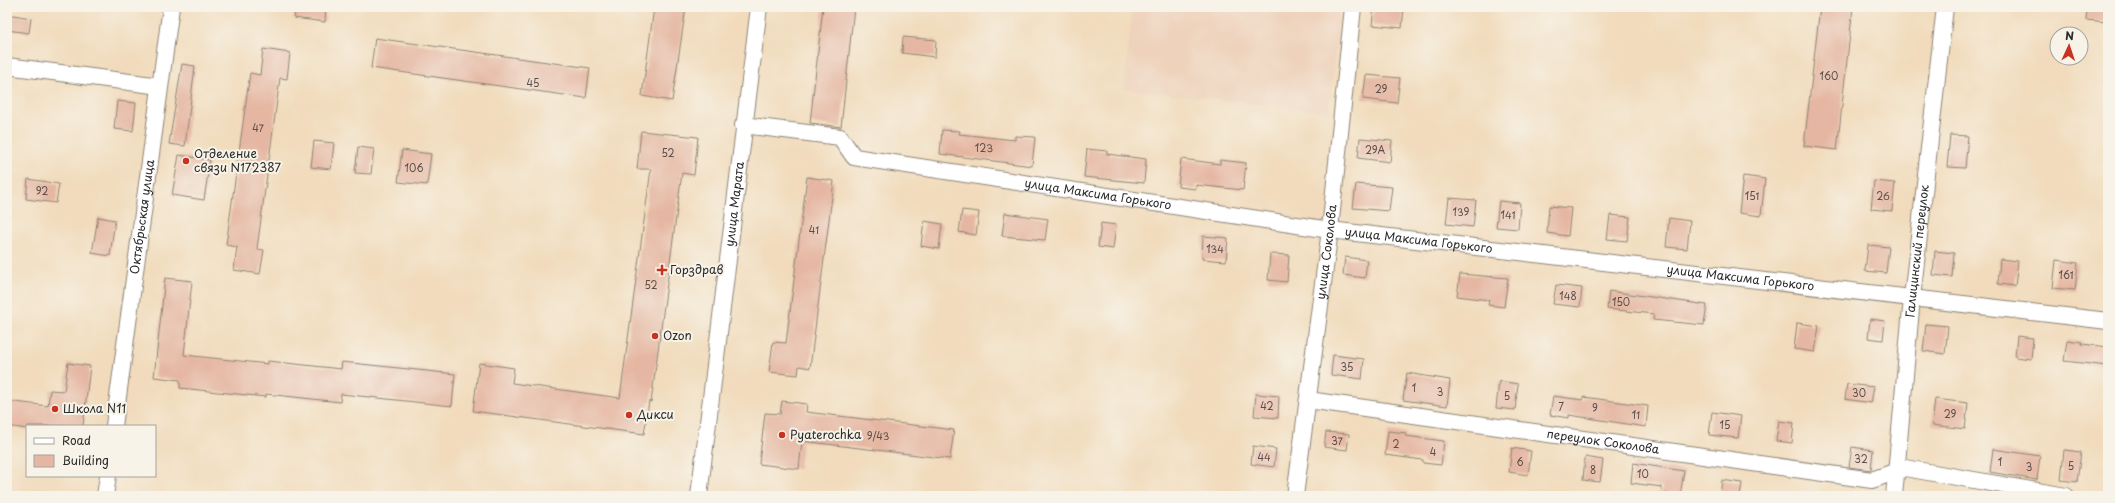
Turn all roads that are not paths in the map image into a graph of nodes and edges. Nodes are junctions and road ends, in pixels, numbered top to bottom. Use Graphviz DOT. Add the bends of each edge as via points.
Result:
graph roads {
  1 [pos="171,7"];
  2 [pos="759,7"];
  3 [pos="1353,7"];
  4 [pos="1945,7"];
  5 [pos="7,66"];
  6 [pos="160,86"];
  7 [pos="743,125"];
  8 [pos="1330,230"];
  9 [pos="1912,298"];
  10 [pos="2108,321"];
  11 [pos="1308,400"];
  12 [pos="114,425"];
  13 [pos="1897,470"];
  14 [pos="108,477"];
  15 [pos="105,496"];
  16 [pos="699,496"];
  17 [pos="1295,496"];
  18 [pos="1894,496"];
  19 [pos="2066,496"];
  1 -- 6 [label="street, Октябрьская улица"];
  2 -- 7 [label="street, улица Марата"];
  3 -- 8 [label="street, улица Соколова"];
  4 -- 9 [label="street, Галицинский переулок"];
  5 -- 6 [label="street"];
  6 -- 12 [label="street, Октябрьская улица"];
  7 -- 8 [label="street, улица Максима Горького" via="840,137 854,157"];
  7 -- 16 [label="street, улица Марата"];
  8 -- 9 [label="street, улица Максима Горького"];
  8 -- 11 [label="street, улица Соколова"];
  9 -- 10 [label="street, улица Максима Горького"];
  9 -- 13 [label="street, Галицинский переулок"];
  11 -- 13 [label="street, переулок Соколова" via="1872,480"];
  11 -- 17 [label="street, улица Соколова"];
  13 -- 18 [label="street, Галицинский переулок"];
  13 -- 19 [label="street" via="1905,468"];
  14 -- 15 [label="street"];
}
